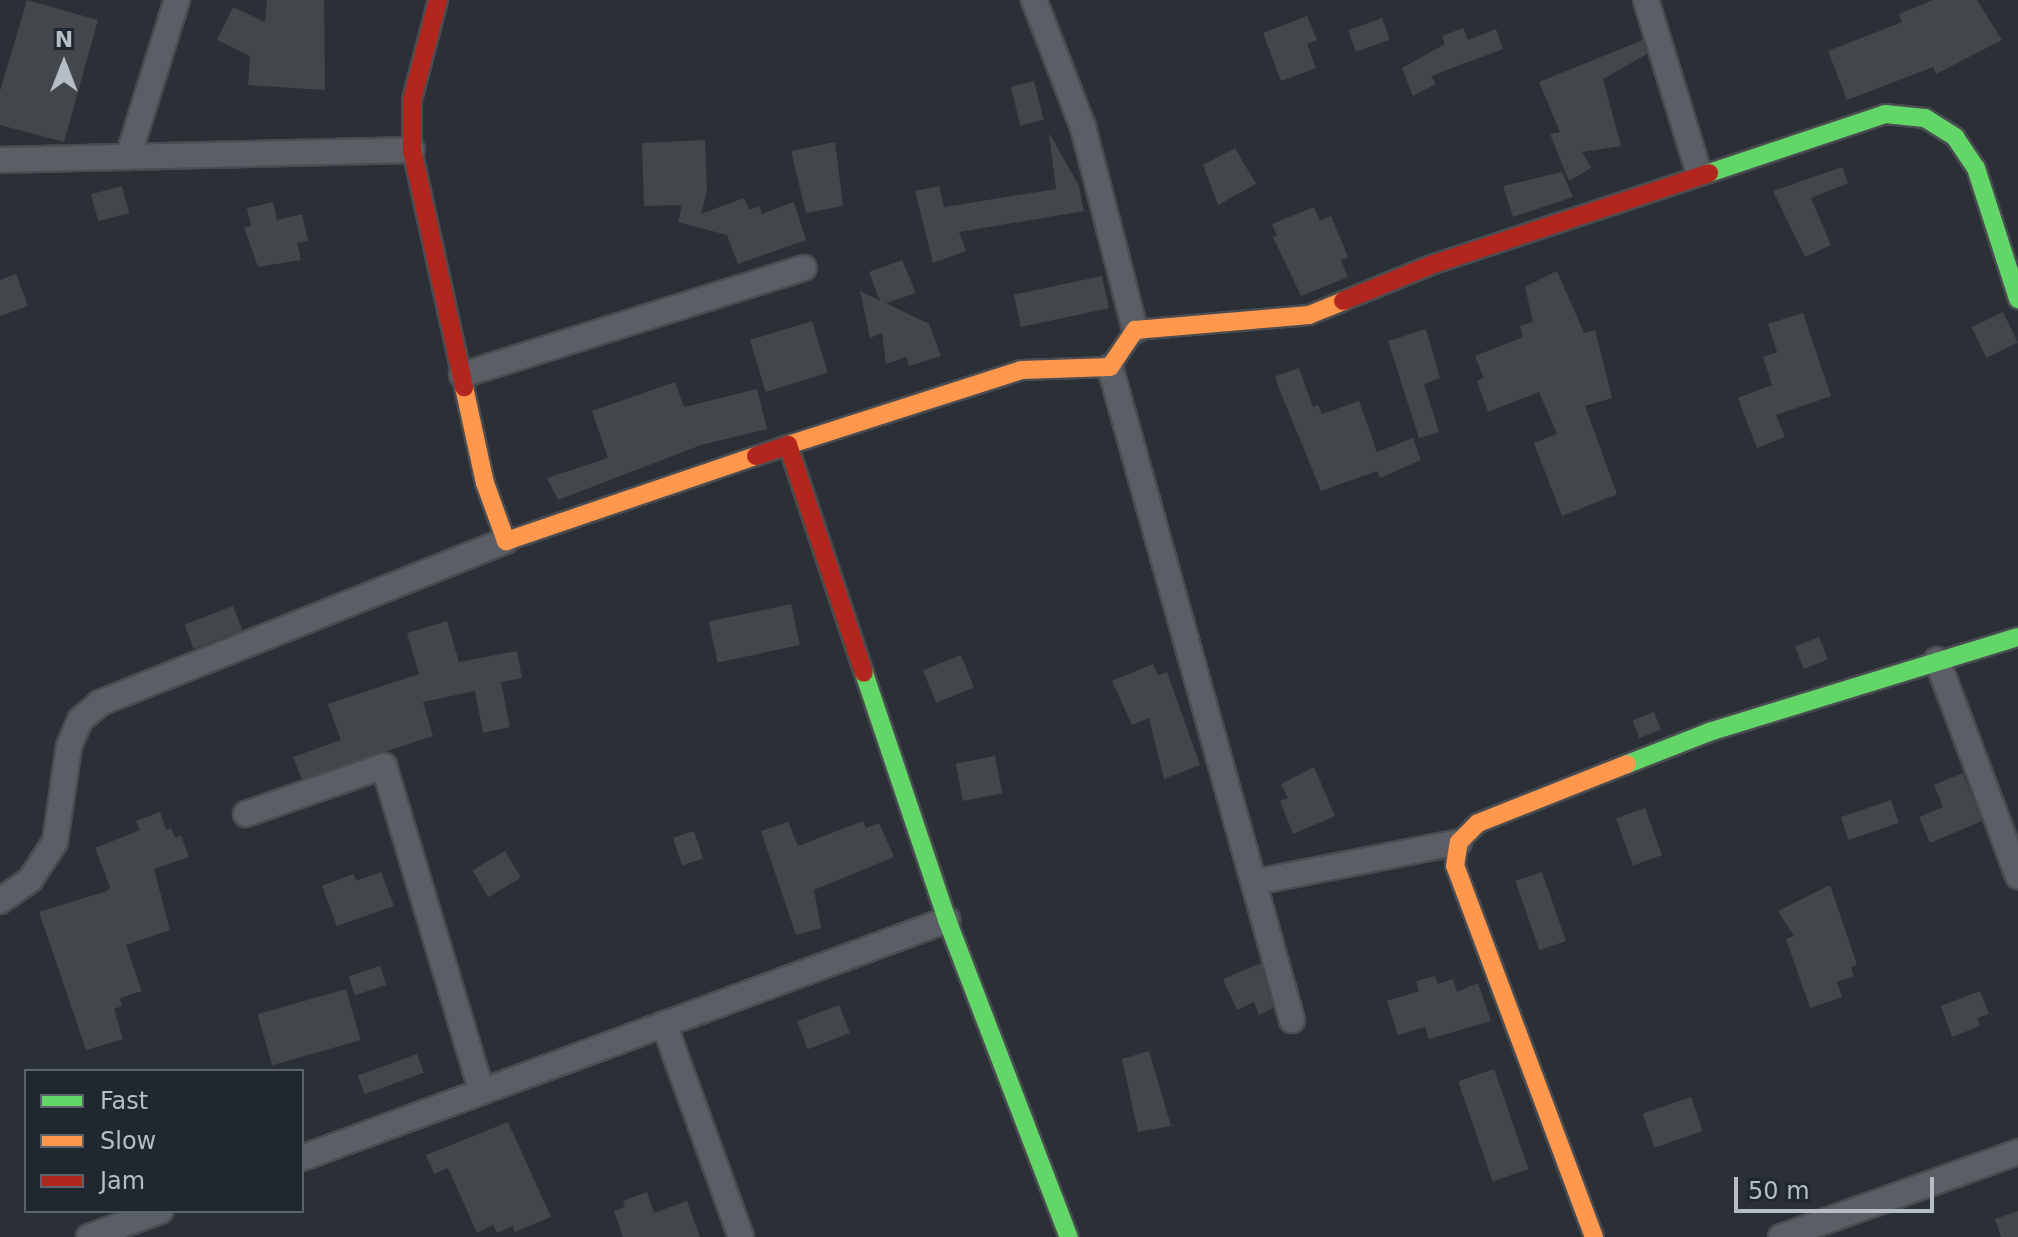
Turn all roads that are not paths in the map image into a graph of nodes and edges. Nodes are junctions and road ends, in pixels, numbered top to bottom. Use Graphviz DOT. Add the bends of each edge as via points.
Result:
graph roads {
  1 [pos="177,0"];
  2 [pos="438,0"];
  3 [pos="1034,0"];
  4 [pos="1646,0"];
  5 [pos="412,150"];
  6 [pos="128,157"];
  7 [pos="0,160"];
  8 [pos="1699,173"];
  9 [pos="804,268"];
  10 [pos="2018,299"];
  11 [pos="1135,330"];
  12 [pos="1110,367"];
  13 [pos="462,375"];
  14 [pos="788,445"];
  15 [pos="506,541"];
  16 [pos="2018,637"];
  17 [pos="1937,660"];
  18 [pos="246,814"];
  19 [pos="1459,842"];
  20 [pos="2018,876"];
  21 [pos="1256,882"];
  22 [pos="0,901"];
  23 [pos="947,920"];
  24 [pos="1292,1020"];
  25 [pos="664,1024"];
  26 [pos="482,1092"];
  27 [pos="2018,1152"];
  28 [pos="304,1157"];
  29 [pos="155,1213"];
  30 [pos="89,1237"];
  31 [pos="741,1237"];
  32 [pos="1069,1237"];
  33 [pos="1594,1237"];
  34 [pos="1781,1237"];
  1 -- 6 [label="street"];
  2 -- 5 [label="street" via="412,100"];
  3 -- 11 [label="street" via="1083,127"];
  4 -- 8 [label="street"];
  5 -- 6 [label="street"];
  5 -- 13 [label="street"];
  6 -- 7 [label="street"];
  8 -- 10 [label="street" via="1885,114 1925,118 1955,137 1976,168"];
  8 -- 11 [label="street" via="1431,265 1309,315"];
  9 -- 13 [label="street"];
  11 -- 12 [label="street"];
  12 -- 14 [label="street" via="1021,370"];
  12 -- 21 [label="street"];
  13 -- 15 [label="street" via="485,483"];
  14 -- 15 [label="street"];
  14 -- 23 [label="street"];
  15 -- 22 [label="street" via="100,703 80,720 69,746 55,842 30,880"];
  16 -- 17 [label="street"];
  17 -- 19 [label="street" via="1709,732 1478,823"];
  17 -- 20 [label="street"];
  18 -- 26 [label="street" via="384,766"];
  19 -- 21 [label="street"];
  19 -- 33 [label="street" via="1455,866"];
  21 -- 24 [label="street"];
  23 -- 25 [label="street"];
  23 -- 32 [label="street"];
  25 -- 26 [label="street"];
  25 -- 31 [label="street"];
  26 -- 28 [label="street"];
  27 -- 34 [label="street"];
  29 -- 30 [label="street"];
}
